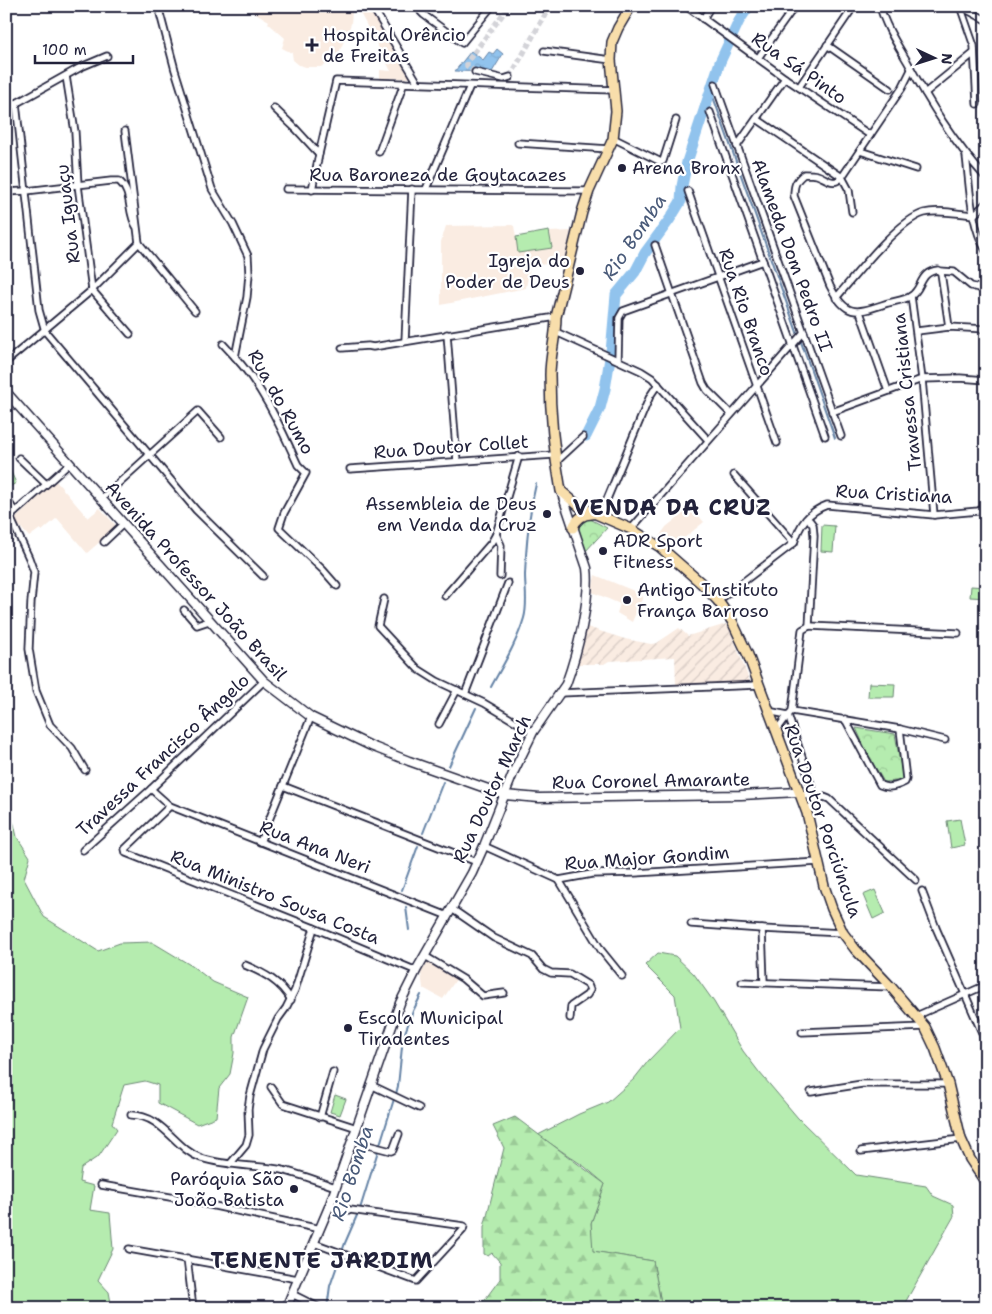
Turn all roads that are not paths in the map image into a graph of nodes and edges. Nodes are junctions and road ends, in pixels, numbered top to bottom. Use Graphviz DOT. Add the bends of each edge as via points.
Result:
graph roads {
  1 [pos="158,6"];
  2 [pos="372,6"];
  3 [pos="424,6"];
  4 [pos="492,6"];
  5 [pos="631,6"];
  6 [pos="686,6"];
  7 [pos="711,6"];
  8 [pos="795,6"];
  9 [pos="880,6"];
  10 [pos="960,6"];
  11 [pos="850,12"];
  12 [pos="702,19"];
  13 [pos="986,20"];
  14 [pos="828,45"];
  15 [pos="544,51"];
  16 [pos="974,53"];
  17 [pos="107,56"];
  18 [pos="758,58"];
  19 [pos="611,60"];
  20 [pos="912,70"];
  21 [pos="475,72"];
  22 [pos="66,76"];
  23 [pos="510,77"];
  24 [pos="785,78"];
  25 [pos="404,83"];
  26 [pos="418,83"];
  27 [pos="714,84"];
  28 [pos="470,86"];
  29 [pos="799,87"];
  30 [pos="890,89"];
  31 [pos="614,90"];
  32 [pos="925,93"];
  33 [pos="16,103"];
  34 [pos="977,104"];
  35 [pos="274,108"];
  36 [pos="6,109"];
  37 [pos="710,112"];
  38 [pos="757,119"];
  39 [pos="676,120"];
  40 [pos="125,131"];
  41 [pos="870,136"];
  42 [pos="613,138"];
  43 [pos="518,143"];
  44 [pos="737,146"];
  45 [pos="609,149"];
  46 [pos="860,151"];
  47 [pos="379,152"];
  48 [pos="319,154"];
  49 [pos="966,156"];
  50 [pos="916,169"];
  51 [pos="842,178"];
  52 [pos="986,178"];
  53 [pos="78,185"];
  54 [pos="286,189"];
  55 [pos="412,189"];
  56 [pos="426,189"];
  57 [pos="312,190"];
  58 [pos="589,191"];
  59 [pos="688,191"];
  60 [pos="6,192"];
  61 [pos="26,192"];
  62 [pos="986,203"];
  63 [pos="852,212"];
  64 [pos="974,215"];
  65 [pos="136,226"];
  66 [pos="138,243"];
  67 [pos="654,245"];
  68 [pos="986,251"];
  69 [pos="763,261"];
  70 [pos="940,271"];
  71 [pos="718,277"];
  72 [pos="92,290"];
  73 [pos="986,290"];
  74 [pos="672,294"];
  75 [pos="911,296"];
  76 [pos="836,298"];
  77 [pos="195,311"];
  78 [pos="860,312"];
  79 [pos="556,317"];
  80 [pos="949,327"];
  81 [pos="986,329"];
  82 [pos="44,331"];
  83 [pos="917,331"];
  84 [pos="556,332"];
  85 [pos="803,333"];
  86 [pos="130,334"];
  87 [pos="447,334"];
  88 [pos="405,341"];
  89 [pos="794,342"];
  90 [pos="223,344"];
  91 [pos="342,348"];
  92 [pos="235,357"];
  93 [pos="612,357"];
  94 [pos="6,362"];
  95 [pos="922,379"];
  96 [pos="986,380"];
  97 [pos="658,384"];
  98 [pos="756,386"];
  99 [pos="6,392"];
  100 [pos="888,392"];
  101 [pos="832,412"];
  102 [pos="731,414"];
  103 [pos="825,436"];
  104 [pos="841,436"];
  105 [pos="583,437"];
  106 [pos="222,438"];
  107 [pos="708,440"];
  108 [pos="777,443"];
  109 [pos="151,455"];
  110 [pos="519,456"];
  111 [pos="19,458"];
  112 [pos="555,458"];
  113 [pos="457,461"];
  114 [pos="69,464"];
  115 [pos="350,469"];
  116 [pos="734,475"];
  117 [pos="46,484"];
  118 [pos="561,491"];
  119 [pos="6,498"];
  120 [pos="100,498"];
  121 [pos="986,506"];
  122 [pos="15,512"];
  123 [pos="596,515"];
  124 [pos="934,515"];
  125 [pos="810,521"];
  126 [pos="124,524"];
  127 [pos="573,528"];
  128 [pos="631,529"];
  129 [pos="496,534"];
  130 [pos="104,542"];
  131 [pos="794,543"];
  132 [pos="264,576"];
  133 [pos="500,576"];
  134 [pos="508,583"];
  135 [pos="337,586"];
  136 [pos="445,596"];
  137 [pos="384,599"];
  138 [pos="718,601"];
  139 [pos="184,610"];
  140 [pos="209,621"];
  141 [pos="809,626"];
  142 [pos="958,633"];
  143 [pos="264,682"];
  144 [pos="759,685"];
  145 [pos="457,690"];
  146 [pos="560,693"];
  147 [pos="465,694"];
  148 [pos="768,710"];
  149 [pos="790,713"];
  150 [pos="311,716"];
  151 [pos="845,719"];
  152 [pos="439,724"];
  153 [pos="900,729"];
  154 [pos="776,731"];
  155 [pos="533,732"];
  156 [pos="945,740"];
  157 [pos="85,770"];
  158 [pos="283,786"];
  159 [pos="151,789"];
  160 [pos="798,792"];
  161 [pos="505,795"];
  162 [pos="816,799"];
  163 [pos="170,806"];
  164 [pos="807,813"];
  165 [pos="260,842"];
  166 [pos="484,846"];
  167 [pos="84,850"];
  168 [pos="477,862"];
  169 [pos="819,862"];
  170 [pos="559,880"];
  171 [pos="916,880"];
  172 [pos="922,891"];
  173 [pos="450,912"];
  174 [pos="691,924"];
  175 [pos="314,928"];
  176 [pos="762,929"];
  177 [pos="844,933"];
  178 [pos="425,956"];
  179 [pos="245,965"];
  180 [pos="417,969"];
  181 [pos="622,976"];
  182 [pos="742,982"];
  183 [pos="764,983"];
  184 [pos="986,985"];
  185 [pos="891,987"];
  186 [pos="504,993"];
  187 [pos="964,996"];
  188 [pos="291,1000"];
  189 [pos="916,1016"];
  190 [pos="570,1018"];
  191 [pos="925,1027"];
  192 [pos="802,1032"];
  193 [pos="986,1042"];
  194 [pos="333,1072"];
  195 [pos="948,1084"];
  196 [pos="371,1085"];
  197 [pos="270,1088"];
  198 [pos="811,1092"];
  199 [pos="419,1108"];
  200 [pos="131,1115"];
  201 [pos="320,1117"];
  202 [pos="357,1128"];
  203 [pos="399,1134"];
  204 [pos="961,1139"];
  205 [pos="352,1141"];
  206 [pos="862,1151"];
  207 [pos="230,1164"];
  208 [pos="986,1183"];
  209 [pos="101,1185"];
  210 [pos="336,1186"];
  211 [pos="329,1207"];
  212 [pos="320,1229"];
  213 [pos="314,1243"];
  214 [pos="129,1249"];
  215 [pos="187,1258"];
  216 [pos="298,1279"];
  217 [pos="292,1294"];
  218 [pos="193,1308"];
  219 [pos="286,1308"];
  220 [pos="320,1308"];
  1 -- 92 [label="street, Rua do Rumo" via="212,189 248,256 247,297"];
  2 -- 26 [label="street"];
  3 -- 4 [label="street" via="421,12 462,44"];
  5 -- 19 [label="main road, Rua Doutor March" via="612,42"];
  6 -- 12 [label="street, Rua Sá Pinto"];
  7 -- 12 [label="street"];
  8 -- 18 [label="street"];
  9 -- 20 [label="street"];
  10 -- 13 [label="street"];
  10 -- 16 [label="street"];
  11 -- 14 [label="street"];
  12 -- 18 [label="street, Rua Sá Pinto"];
  14 -- 29 [label="street"];
  14 -- 30 [label="street"];
  15 -- 19 [label="street"];
  16 -- 32 [label="street"];
  16 -- 34 [label="street"];
  17 -- 22 [label="street"];
  18 -- 24 [label="street, Rua Sá Pinto"];
  19 -- 31 [label="main road, Rua Doutor March"];
  20 -- 32 [label="street"];
  20 -- 41 [label="street"];
  21 -- 23 [label="street" via="504,79"];
  22 -- 33 [label="street"];
  22 -- 53 [label="street, Rua Iguaçu" via="75,132"];
  24 -- 29 [label="street, Rua Sá Pinto"];
  24 -- 38 [label="street"];
  25 -- 26 [label="street"];
  25 -- 47 [label="street"];
  25 -- 48 [label="street" via="336,81"];
  26 -- 28 [label="street"];
  27 -- 44 [label="street, Alameda Dom Pedro II"];
  28 -- 31 [label="street"];
  28 -- 56 [label="street"];
  29 -- 41 [label="street, Rua Sá Pinto"];
  31 -- 42 [label="main road, Rua Doutor March"];
  32 -- 49 [label="street"];
  33 -- 36 [label="street"];
  33 -- 61 [label="street"];
  35 -- 48 [label="street"];
  37 -- 69 [label="street, Alameda Dom Pedro II"];
  38 -- 44 [label="street"];
  38 -- 51 [label="street"];
  39 -- 42 [label="street" via="661,162"];
  40 -- 65 [label="street"];
  41 -- 46 [label="street"];
  42 -- 45 [label="main road, Rua Doutor March"];
  43 -- 45 [label="street"];
  44 -- 85 [label="street, Alameda Dom Pedro II"];
  45 -- 58 [label="main road, Rua Doutor March"];
  46 -- 50 [label="street"];
  46 -- 51 [label="street"];
  48 -- 57 [label="street"];
  49 -- 52 [label="street"];
  49 -- 64 [label="street"];
  51 -- 63 [label="street" via="849,190"];
  51 -- 76 [label="street" via="834,182 804,174 794,185 800,216"];
  53 -- 61 [label="street"];
  53 -- 65 [label="street" via="119,181 126,190"];
  53 -- 72 [label="street, Rua Iguaçu"];
  54 -- 57 [label="street, Rua Baroneza de Goytacazes"];
  55 -- 56 [label="street, Rua Baroneza de Goytacazes"];
  55 -- 57 [label="street, Rua Baroneza de Goytacazes"];
  55 -- 88 [label="street"];
  56 -- 58 [label="street, Rua Baroneza de Goytacazes"];
  58 -- 79 [label="main road, Rua Doutor March"];
  59 -- 71 [label="street, Rua Rio Branco"];
  60 -- 61 [label="street"];
  61 -- 82 [label="street"];
  62 -- 64 [label="street"];
  64 -- 68 [label="street" via="980,241"];
  64 -- 76 [label="street" via="936,211 923,213 900,228"];
  65 -- 66 [label="street"];
  66 -- 72 [label="street"];
  66 -- 77 [label="street"];
  67 -- 74 [label="street"];
  69 -- 71 [label="street"];
  69 -- 89 [label="street, Alameda Dom Pedro II"];
  70 -- 73 [label="street" via="950,271 970,286"];
  70 -- 75 [label="street" via="930,272 924,277"];
  70 -- 80 [label="street"];
  71 -- 74 [label="street"];
  71 -- 98 [label="street, Rua Rio Branco"];
  72 -- 82 [label="street"];
  72 -- 86 [label="street"];
  74 -- 93 [label="street" via="621,314"];
  74 -- 102 [label="street" via="705,387"];
  75 -- 78 [label="street"];
  75 -- 83 [label="street, Travessa Cristiana"];
  76 -- 78 [label="street" via="848,309"];
  78 -- 100 [label="street"];
  79 -- 84 [label="main road, Rua Doutor March"];
  79 -- 87 [label="street"];
  80 -- 81 [label="street"];
  80 -- 83 [label="street"];
  82 -- 94 [label="street"];
  82 -- 109 [label="street"];
  83 -- 95 [label="street, Travessa Cristiana"];
  84 -- 93 [label="street"];
  84 -- 112 [label="main road, Rua Doutor March" via="550,374"];
  85 -- 89 [label="street"];
  85 -- 101 [label="street, Alameda Dom Pedro II"];
  87 -- 88 [label="street"];
  87 -- 113 [label="street"];
  88 -- 91 [label="street"];
  89 -- 98 [label="street"];
  89 -- 103 [label="street, Alameda Dom Pedro II"];
  90 -- 92 [label="street"];
  92 -- 135 [label="street, Rua do Rumo" via="262,392 298,465 306,473 279,528"];
  93 -- 97 [label="street" via="641,371"];
  95 -- 96 [label="street"];
  95 -- 100 [label="street"];
  95 -- 124 [label="street, Travessa Cristiana"];
  97 -- 107 [label="street"];
  97 -- 123 [label="street"];
  98 -- 102 [label="street"];
  98 -- 108 [label="street, Rua Rio Branco"];
  99 -- 114 [label="main road, Avenida Professor João Brasil"];
  100 -- 101 [label="street"];
  101 -- 104 [label="street, Alameda Dom Pedro II"];
  102 -- 107 [label="street"];
  105 -- 112 [label="street"];
  106 -- 109 [label="street" via="198,411"];
  107 -- 128 [label="street"];
  109 -- 120 [label="street"];
  109 -- 132 [label="street" via="196,510"];
  110 -- 112 [label="street, Rua Doutor Collet"];
  110 -- 113 [label="street, Rua Doutor Collet"];
  110 -- 129 [label="street"];
  111 -- 117 [label="street"];
  112 -- 118 [label="main road, Rua Doutor March"];
  113 -- 115 [label="street, Rua Doutor Collet"];
  114 -- 117 [label="street"];
  114 -- 120 [label="main road, Avenida Professor João Brasil"];
  116 -- 131 [label="street"];
  117 -- 122 [label="street"];
  118 -- 123 [label="main road, Rua Doutor Porciúncula" via="576,505"];
  118 -- 127 [label="main road, Rua Doutor March"];
  119 -- 122 [label="street"];
  120 -- 126 [label="main road, Avenida Professor João Brasil"];
  121 -- 124 [label="street, Rua Cristiana" via="978,511"];
  122 -- 157 [label="street" via="11,519 34,572 29,649 36,691 50,726 72,748"];
  123 -- 127 [label="main road" via="582,516"];
  123 -- 128 [label="main road, Rua Doutor Porciúncula"];
  124 -- 131 [label="street, Rua Cristiana" via="827,505 816,509 805,519"];
  125 -- 141 [label="street" via="814,536"];
  126 -- 130 [label="street"];
  126 -- 140 [label="main road, Avenida Professor João Brasil"];
  127 -- 146 [label="main road, Rua Doutor March" via="589,580 574,659"];
  128 -- 138 [label="main road, Rua Doutor Porciúncula" via="660,547"];
  129 -- 133 [label="street" via="501,545"];
  129 -- 136 [label="street"];
  131 -- 138 [label="street, Rua Cristiana"];
  134 -- 147 [label="street"];
  137 -- 145 [label="street" via="378,626 418,669"];
  138 -- 144 [label="main road, Rua Doutor Porciúncula" via="738,630"];
  139 -- 140 [label="street" via="197,625"];
  140 -- 143 [label="main road, Avenida Professor João Brasil"];
  141 -- 142 [label="street"];
  141 -- 149 [label="street" via="802,630"];
  143 -- 150 [label="main road, Avenida Professor João Brasil"];
  143 -- 159 [label="street, Travessa Francisco Ângelo"];
  144 -- 146 [label="street"];
  144 -- 148 [label="main road, Rua Doutor Porciúncula"];
  145 -- 147 [label="street"];
  145 -- 152 [label="street"];
  146 -- 155 [label="main road, Rua Doutor March"];
  147 -- 155 [label="street"];
  148 -- 149 [label="street"];
  148 -- 154 [label="main road, Rua Doutor Porciúncula"];
  149 -- 151 [label="street"];
  149 -- 154 [label="street"];
  149 -- 162 [label="street"];
  150 -- 158 [label="street"];
  150 -- 161 [label="main road, Avenida Professor João Brasil" via="409,762"];
  151 -- 153 [label="street"];
  151 -- 153 [label="street" via="883,787 905,782"];
  153 -- 156 [label="street"];
  154 -- 160 [label="main road, Rua Doutor Porciúncula"];
  155 -- 161 [label="main road, Rua Doutor March"];
  158 -- 165 [label="street"];
  158 -- 168 [label="street"];
  159 -- 163 [label="street, Rua Ana Neri"];
  159 -- 167 [label="street, Travessa Francisco Ângelo"];
  160 -- 161 [label="main road, Rua Coronel Amarante" via="539,798"];
  160 -- 162 [label="street"];
  160 -- 164 [label="main road, Rua Doutor Porciúncula"];
  161 -- 166 [label="main road, Rua Doutor March"];
  162 -- 164 [label="street"];
  162 -- 171 [label="street" via="829,799"];
  163 -- 165 [label="street, Rua Ana Neri"];
  163 -- 175 [label="street, Rua Ministro Sousa Costa" via="125,850 126,854"];
  164 -- 169 [label="main road, Rua Doutor Porciúncula"];
  165 -- 173 [label="street, Rua Ana Neri"];
  166 -- 168 [label="main road, Rua Doutor March"];
  166 -- 170 [label="street, Rua Major Gondim"];
  168 -- 173 [label="main road, Rua Doutor March"];
  169 -- 170 [label="street, Rua Major Gondim" via="592,874"];
  169 -- 177 [label="main road, Rua Doutor Porciúncula" via="832,909"];
  170 -- 181 [label="street" via="601,950"];
  172 -- 187 [label="street"];
  173 -- 178 [label="main road, Rua Doutor March"];
  173 -- 190 [label="street, Rua Ana Neri" via="493,938 532,956 543,969 570,974 588,985 590,992 571,1006"];
  174 -- 176 [label="street"];
  175 -- 180 [label="street, Rua Ministro Sousa Costa"];
  175 -- 188 [label="street"];
  176 -- 177 [label="street"];
  176 -- 183 [label="street"];
  177 -- 185 [label="main road, Rua Doutor Porciúncula"];
  178 -- 180 [label="main road, Rua Doutor March"];
  178 -- 186 [label="street" via="480,994"];
  179 -- 188 [label="street" via="274,980"];
  180 -- 196 [label="main road, Rua Doutor March" via="394,1020"];
  182 -- 183 [label="street"];
  183 -- 185 [label="street"];
  184 -- 187 [label="street"];
  185 -- 189 [label="main road, Rua Doutor Porciúncula"];
  187 -- 189 [label="street"];
  187 -- 193 [label="street"];
  188 -- 207 [label="street" via="264,1049 250,1096 248,1140"];
  189 -- 191 [label="main road, Rua Doutor Porciúncula"];
  191 -- 192 [label="street"];
  191 -- 195 [label="main road, Rua Doutor Porciúncula"];
  194 -- 201 [label="street"];
  195 -- 198 [label="street" via="862,1084"];
  195 -- 204 [label="main road, Rua Doutor Porciúncula"];
  196 -- 199 [label="street"];
  196 -- 202 [label="main road, Rua Doutor March"];
  197 -- 201 [label="street" via="284,1104"];
  200 -- 207 [label="street" via="150,1119 196,1155"];
  201 -- 202 [label="street"];
  202 -- 205 [label="main road, Rua Doutor March"];
  203 -- 205 [label="street" via="391,1151"];
  204 -- 206 [label="street"];
  204 -- 208 [label="main road, Rua Doutor Porciúncula"];
  205 -- 210 [label="main road, Rua Doutor March"];
  207 -- 210 [label="street" via="280,1170"];
  209 -- 212 [label="street"];
  210 -- 211 [label="main road, Rua Doutor March"];
  211 -- 212 [label="main road, Rua Doutor March"];
  211 -- 213 [label="street" via="464,1226 464,1230 416,1281"];
  212 -- 213 [label="main road, Rua Doutor March"];
  213 -- 216 [label="main road, Rua Doutor March"];
  214 -- 215 [label="street"];
  215 -- 216 [label="street"];
  215 -- 218 [label="street"];
  216 -- 217 [label="main road, Rua Doutor March"];
  217 -- 219 [label="main road, Rua Doutor March"];
  217 -- 220 [label="street"];
}
